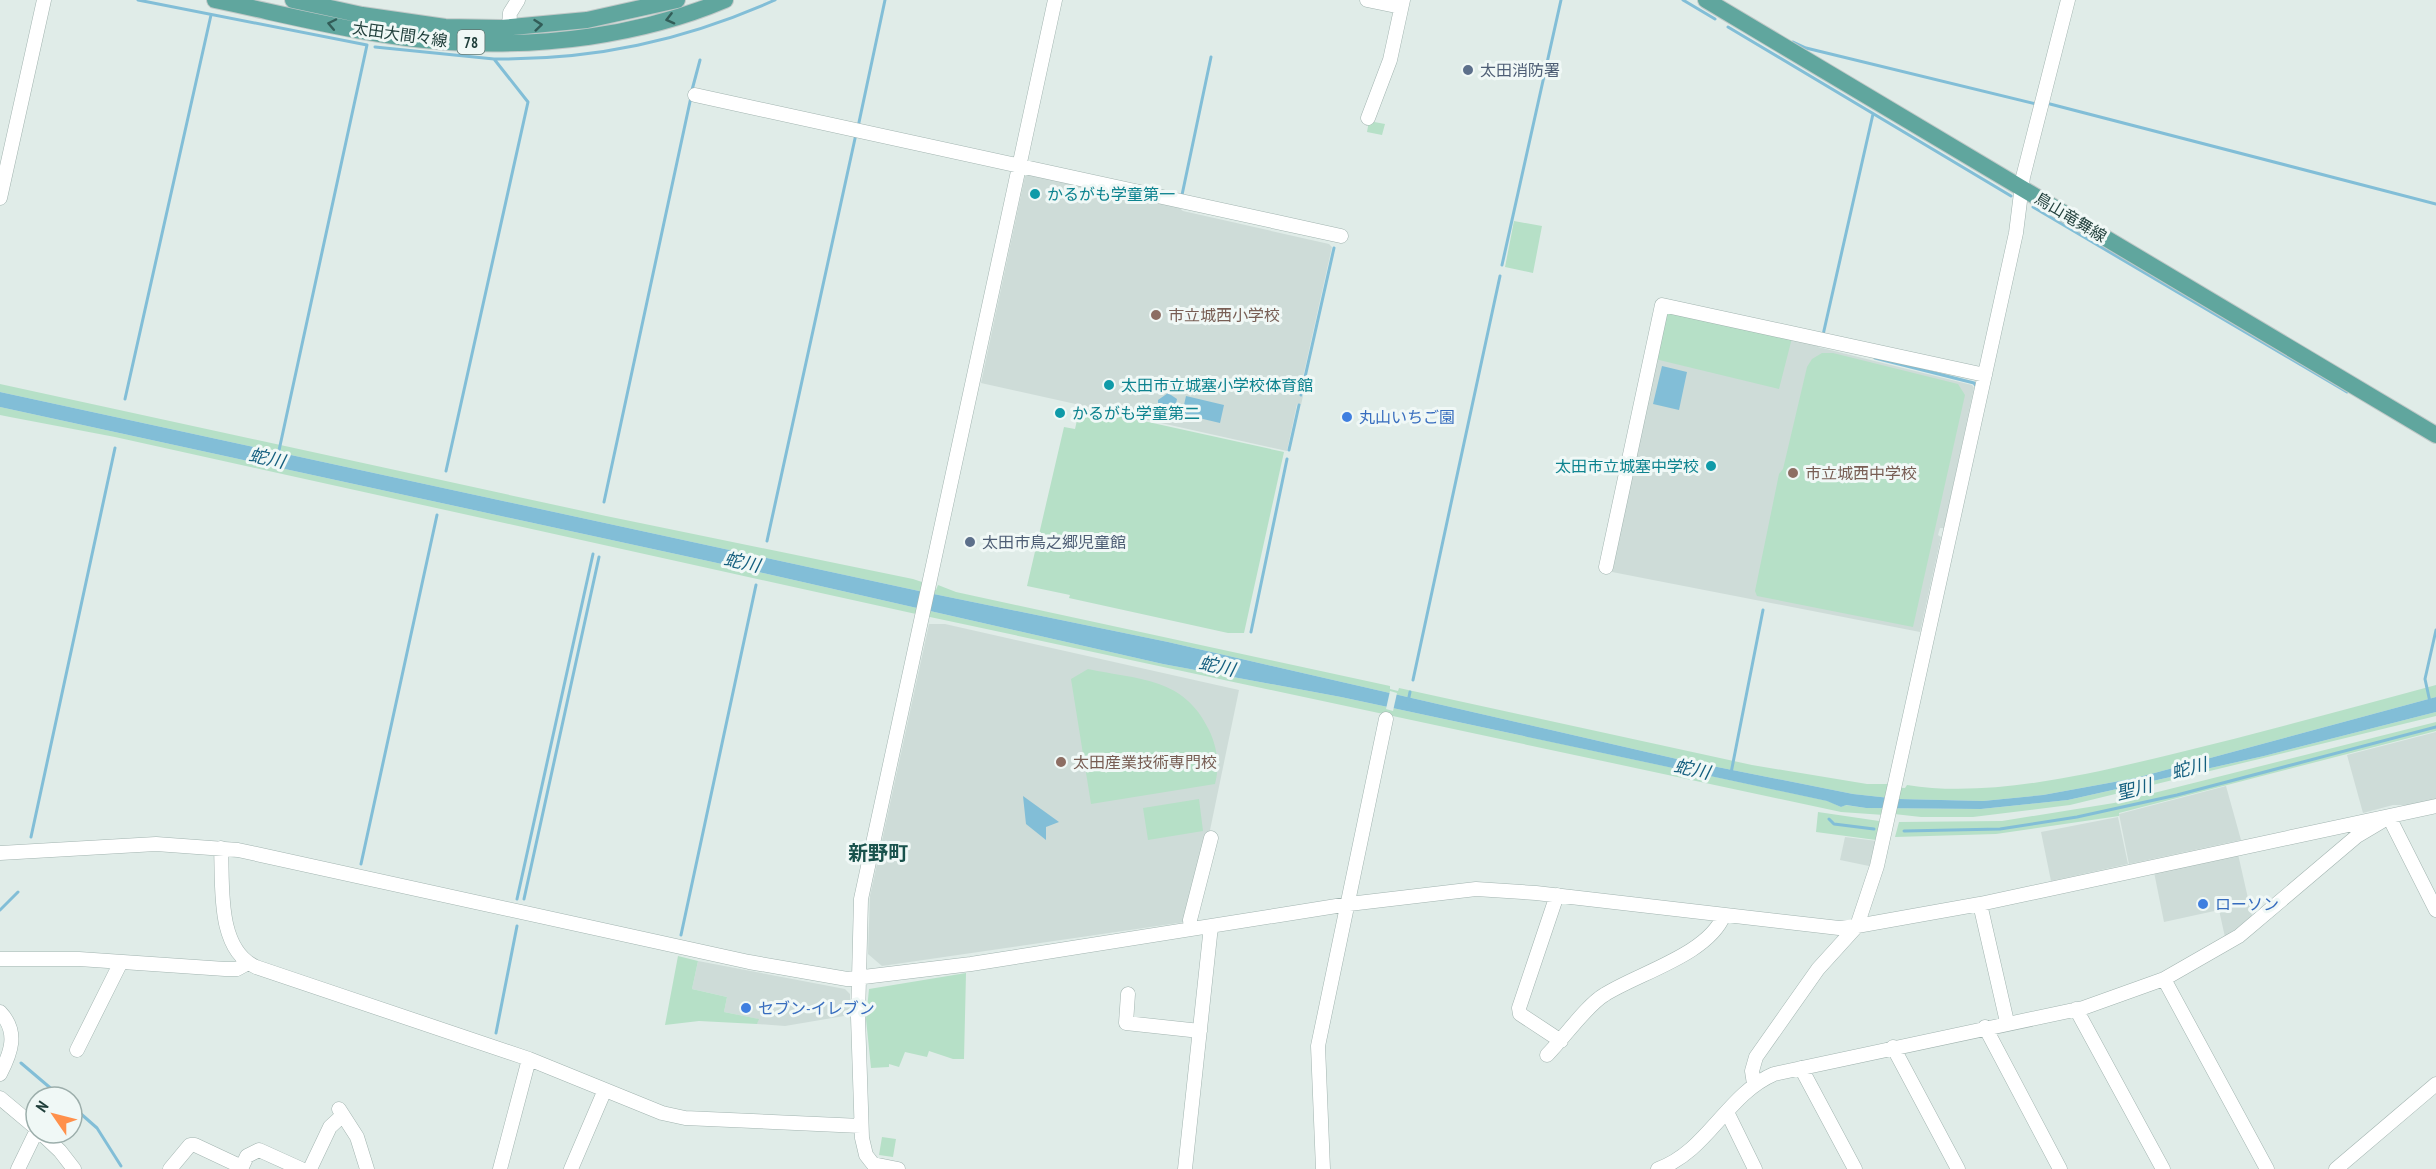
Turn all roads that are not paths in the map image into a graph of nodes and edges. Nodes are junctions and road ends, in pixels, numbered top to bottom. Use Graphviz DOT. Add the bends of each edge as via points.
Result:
graph roads {
  1 [pos="44,0"];
  2 [pos="215,0"];
  3 [pos="518,0"];
  4 [pos="677,0"];
  5 [pos="725,0"];
  6 [pos="1054,0"];
  7 [pos="1367,0"];
  8 [pos="1706,0"];
  9 [pos="2067,0"];
  10 [pos="301,1"];
  11 [pos="1397,3"];
  12 [pos="509,28"];
  13 [pos="695,95"];
  14 [pos="1019,165"];
  15 [pos="2022,188"];
  16 [pos="0,198"];
  17 [pos="1341,236"];
  18 [pos="1985,375"];
  19 [pos="2436,435"];
  20 [pos="1606,567"];
  21 [pos="1386,719"];
  22 [pos="2436,806"];
  23 [pos="2389,817"];
  24 [pos="1211,838"];
  25 [pos="221,848"];
  26 [pos="0,853"];
  27 [pos="1557,896"];
  28 [pos="1349,904"];
  29 [pos="1980,904"];
  30 [pos="2436,910"];
  31 [pos="1724,915"];
  32 [pos="1212,926"];
  33 [pos="1857,926"];
  34 [pos="1191,929"];
  35 [pos="0,959"];
  36 [pos="248,963"];
  37 [pos="120,964"];
  38 [pos="859,979"];
  39 [pos="2164,979"];
  40 [pos="1128,994"];
  41 [pos="2076,1009"];
  42 [pos="0,1012"];
  43 [pos="2007,1022"];
  44 [pos="1985,1027"];
  45 [pos="1200,1031"];
  46 [pos="1561,1041"];
  47 [pos="1893,1047"];
  48 [pos="77,1050"];
  49 [pos="1547,1055"];
  50 [pos="530,1059"];
  51 [pos="1801,1068"];
  52 [pos="0,1074"];
  53 [pos="1754,1084"];
  54 [pos="2436,1084"];
  55 [pos="604,1092"];
  56 [pos="0,1098"];
  57 [pos="1728,1112"];
  58 [pos="24,1119"];
  59 [pos="861,1126"];
  60 [pos="29,1145"];
  61 [pos="54,1145"];
  62 [pos="242,1168"];
  63 [pos="18,1169"];
  64 [pos="74,1169"];
  65 [pos="170,1169"];
  66 [pos="301,1169"];
  67 [pos="310,1169"];
  68 [pos="367,1169"];
  69 [pos="500,1169"];
  70 [pos="571,1169"];
  71 [pos="898,1169"];
  72 [pos="1185,1169"];
  73 [pos="1323,1169"];
  74 [pos="1658,1169"];
  75 [pos="1755,1169"];
  76 [pos="1855,1169"];
  77 [pos="1958,1169"];
  78 [pos="2060,1169"];
  79 [pos="2163,1169"];
  80 [pos="2267,1169"];
  81 [pos="2336,1169"];
  1 -- 16 [label="street"];
  5 -- 2 [label="main road, 太田大間々線 / 78, one-way" via="676,18 592,37 525,42 448,42 375,33"];
  3 -- 12 [label="street" via="510,12"];
  12 -- 4 [label="main road, 太田大間々線 / 78, one-way" via="587,20"];
  6 -- 14 [label="street"];
  7 -- 11 [label="street"];
  8 -- 15 [label="main road, 鳥山竜舞線"];
  9 -- 15 [label="street"];
  10 -- 12 [label="main road, 太田大間々線 / 78" via="445,27"];
  11 -- 11 [label="street" via="1390,60 1368,118"];
  13 -- 14 [label="street"];
  14 -- 17 [label="street"];
  14 -- 38 [label="street" via="861,899"];
  15 -- 18 [label="street"];
  15 -- 19 [label="main road, 鳥山竜舞線"];
  18 -- 20 [label="street" via="1662,304"];
  18 -- 33 [label="street" via="1890,815"];
  21 -- 28 [label="street"];
  22 -- 23 [label="street"];
  23 -- 29 [label="street"];
  23 -- 30 [label="street"];
  23 -- 39 [label="street" via="2357,836 2239,936"];
  24 -- 34 [label="street"];
  25 -- 26 [label="street" via="127,845"];
  25 -- 36 [label="street" via="225,918 235,949"];
  25 -- 38 [label="street" via="749,962 831,978"];
  27 -- 28 [label="street" via="1479,888"];
  27 -- 31 [label="street"];
  27 -- 46 [label="street" via="1519,1008 1520,1014"];
  28 -- 32 [label="street"];
  28 -- 73 [label="street" via="1318,1046"];
  29 -- 33 [label="street"];
  29 -- 43 [label="street"];
  31 -- 33 [label="street" via="1839,928"];
  31 -- 46 [label="street" via="1720,924 1695,947 1602,996"];
  32 -- 34 [label="street"];
  32 -- 45 [label="street"];
  33 -- 53 [label="street" via="1818,969 1756,1057"];
  34 -- 38 [label="street"];
  35 -- 37 [label="street" via="78,959"];
  36 -- 37 [label="street" via="237,969"];
  36 -- 50 [label="street"];
  37 -- 48 [label="street"];
  38 -- 59 [label="street"];
  39 -- 41 [label="street"];
  39 -- 80 [label="street"];
  40 -- 45 [label="street" via="1126,1023"];
  41 -- 43 [label="street"];
  41 -- 79 [label="street"];
  42 -- 52 [label="street" via="13,1044"];
  43 -- 44 [label="street"];
  44 -- 47 [label="street"];
  44 -- 78 [label="street"];
  45 -- 72 [label="street"];
  46 -- 49 [label="street"];
  47 -- 51 [label="street"];
  47 -- 77 [label="street"];
  50 -- 55 [label="street"];
  50 -- 69 [label="street"];
  51 -- 53 [label="street" via="1774,1074"];
  51 -- 76 [label="street"];
  53 -- 57 [label="street"];
  54 -- 81 [label="street"];
  55 -- 59 [label="street" via="685,1118"];
  55 -- 70 [label="street"];
  56 -- 58 [label="street"];
  57 -- 74 [label="street" via="1690,1149"];
  57 -- 75 [label="street"];
  59 -- 71 [label="street" via="869,1160 879,1167"];
  60 -- 63 [label="street"];
  61 -- 64 [label="street"];
  62 -- 65 [label="street" via="195,1144"];
  62 -- 66 [label="street" via="247,1156 259,1150"];
  67 -- 68 [label="street" via="341,1112 357,1137"];
}
